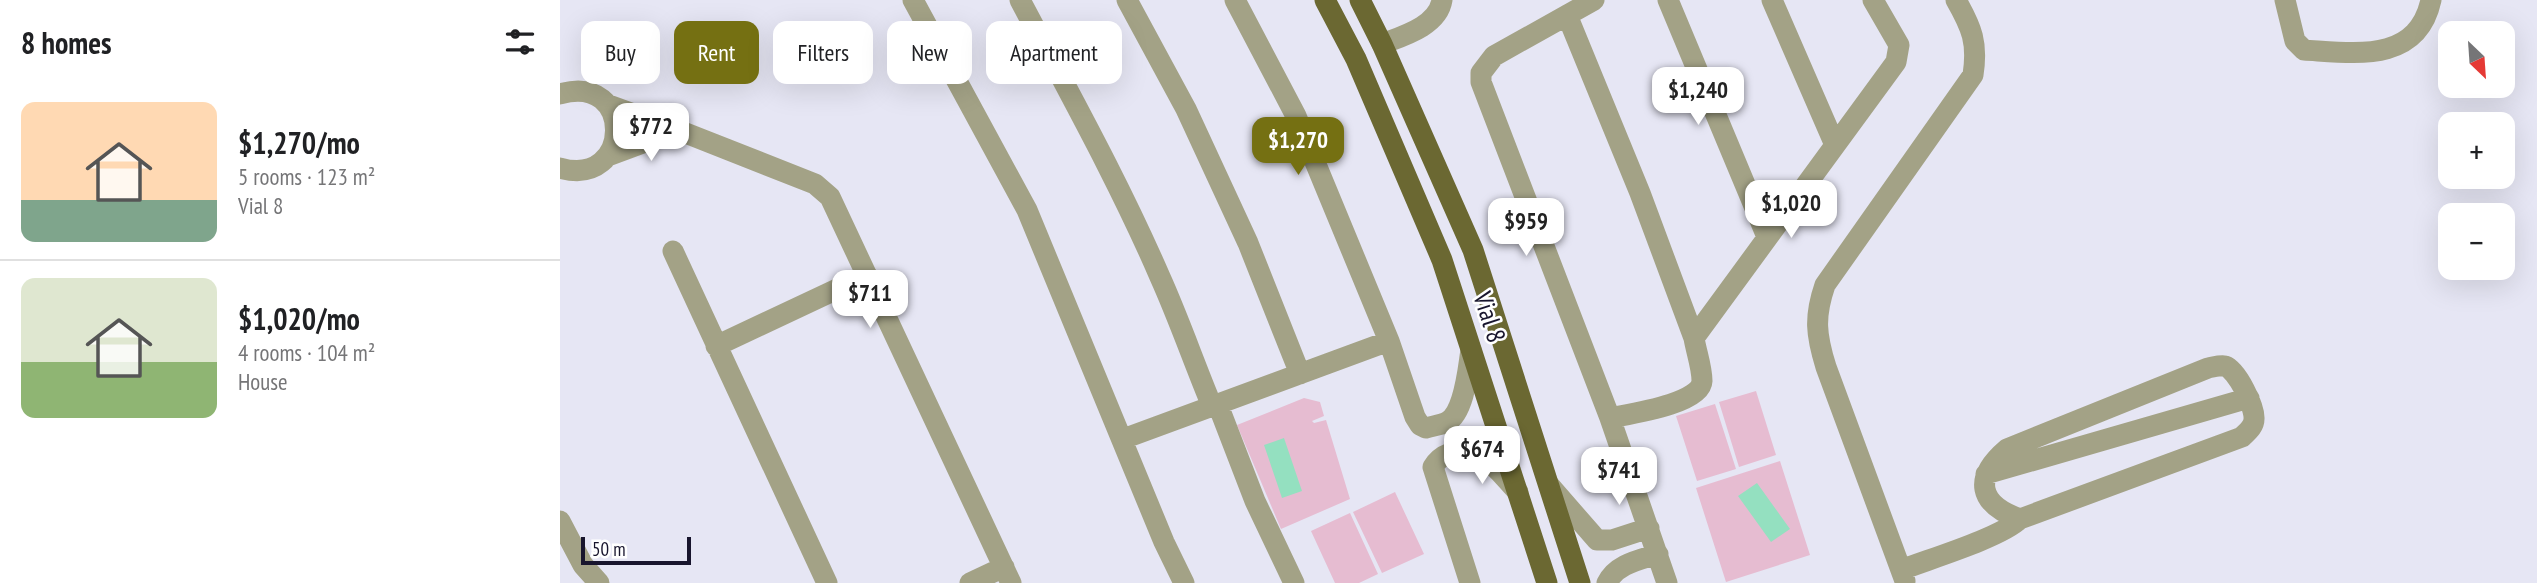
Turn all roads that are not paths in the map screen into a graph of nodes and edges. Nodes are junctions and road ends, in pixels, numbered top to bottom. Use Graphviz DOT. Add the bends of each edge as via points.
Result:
graph roads {
  1 [pos="913,0"];
  2 [pos="1020,0"];
  3 [pos="1127,0"];
  4 [pos="1235,0"];
  5 [pos="1325,0"];
  6 [pos="1360,0"];
  7 [pos="1442,0"];
  8 [pos="1594,0"];
  9 [pos="1668,0"];
  10 [pos="1772,0"];
  11 [pos="1873,0"];
  12 [pos="1956,0"];
  13 [pos="2285,0"];
  14 [pos="2431,0"];
  15 [pos="1567,15"];
  16 [pos="1382,44"];
  17 [pos="560,93"];
  18 [pos="609,106"];
  19 [pos="678,130"];
  20 [pos="1835,145"];
  21 [pos="608,156"];
  22 [pos="565,173"];
  23 [pos="1767,237"];
  24 [pos="673,251"];
  25 [pos="867,275"];
  26 [pos="1693,338"];
  27 [pos="1389,341"];
  28 [pos="716,345"];
  29 [pos="1471,350"];
  30 [pos="1300,374"];
  31 [pos="2249,398"];
  32 [pos="1215,406"];
  33 [pos="1454,415"];
  34 [pos="1610,418"];
  35 [pos="1123,439"];
  36 [pos="1466,450"];
  37 [pos="1986,474"];
  38 [pos="1549,485"];
  39 [pos="1518,492"];
  40 [pos="2020,519"];
  41 [pos="560,521"];
  42 [pos="1649,528"];
  43 [pos="1610,541"];
  44 [pos="1658,554"];
  45 [pos="1008,575"];
  46 [pos="1613,575"];
  47 [pos="1903,576"];
  48 [pos="1463,581"];
  49 [pos="599,583"];
  50 [pos="827,583"];
  51 [pos="970,583"];
  52 [pos="1184,583"];
  53 [pos="1294,583"];
  54 [pos="1547,583"];
  55 [pos="1580,583"];
  56 [pos="1667,583"];
  1 -- 35 [label="street" via="1027,210"];
  2 -- 32 [label="street" via="1105,160"];
  3 -- 30 [label="street" via="1186,109 1248,243"];
  4 -- 27 [label="street" via="1296,116"];
  5 -- 29 [label="main road, Vial 8" via="1356,59 1442,260"];
  6 -- 16 [label="main road, Vial 8"];
  7 -- 16 [label="street" via="1425,24"];
  8 -- 15 [label="street"];
  9 -- 23 [label="street"];
  10 -- 20 [label="street"];
  11 -- 20 [label="street" via="1899,45 1899,53"];
  12 -- 47 [label="street" via="1975,40 1973,75 1825,285 1816,317 1826,367"];
  13 -- 14 [label="street" via="2295,41 2304,50 2367,54 2388,49 2417,31 2427,18"];
  15 -- 26 [label="street"];
  15 -- 34 [label="street" via="1494,56 1481,73 1481,82"];
  16 -- 38 [label="main road, Vial 8" via="1473,250"];
  17 -- 18 [label="street" via="586,91"];
  18 -- 19 [label="street"];
  18 -- 21 [label="street" via="617,131"];
  19 -- 21 [label="street"];
  19 -- 25 [label="street" via="823,190"];
  20 -- 23 [label="street"];
  21 -- 22 [label="street" via="587,170"];
  23 -- 26 [label="street"];
  24 -- 28 [label="street"];
  25 -- 28 [label="street"];
  25 -- 45 [label="street"];
  26 -- 34 [label="street" via="1702,382 1698,390 1684,400"];
  27 -- 30 [label="street"];
  27 -- 33 [label="street" via="1420,425 1426,428"];
  28 -- 50 [label="street"];
  29 -- 33 [label="street" via="1463,396"];
  29 -- 39 [label="main road, Vial 8"];
  30 -- 32 [label="street"];
  31 -- 37 [label="street"];
  31 -- 37 [label="street" via="2234,371 2223,365 2208,368 2007,449"];
  31 -- 40 [label="street" via="2255,418 2242,437"];
  32 -- 35 [label="street"];
  32 -- 53 [label="street"];
  33 -- 36 [label="street"];
  34 -- 42 [label="street"];
  35 -- 52 [label="street"];
  36 -- 39 [label="street" via="1481,455"];
  36 -- 48 [label="street" via="1445,454 1433,467"];
  37 -- 40 [label="street" via="1988,498 2000,512"];
  38 -- 43 [label="street" via="1590,535"];
  38 -- 55 [label="main road, Vial 8"];
  39 -- 54 [label="main road, Vial 8"];
  40 -- 47 [label="street"];
  41 -- 49 [label="street" via="583,565"];
  42 -- 43 [label="street"];
  42 -- 44 [label="street"];
  43 -- 46 [label="street"];
  44 -- 46 [label="street"];
  44 -- 56 [label="street"];
  45 -- 51 [label="street"];
}
